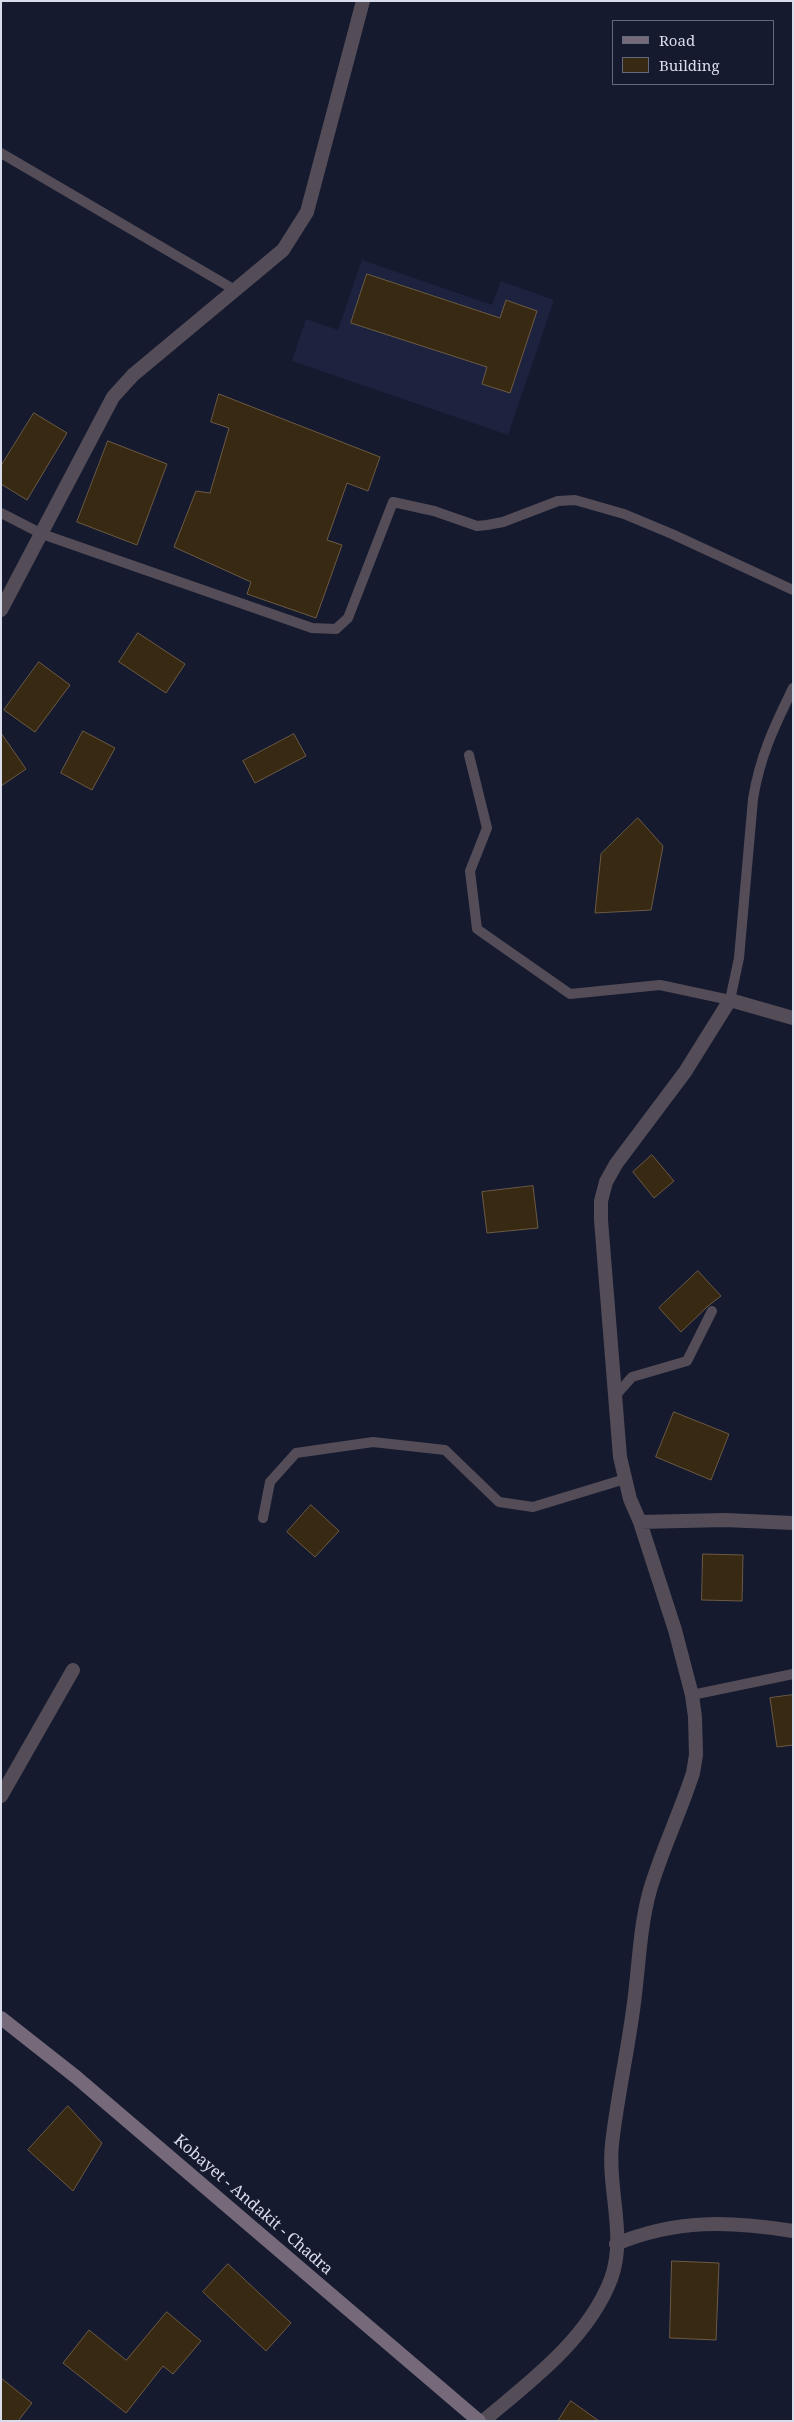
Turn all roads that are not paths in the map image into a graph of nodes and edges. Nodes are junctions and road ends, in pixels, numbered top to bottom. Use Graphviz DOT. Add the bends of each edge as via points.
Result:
graph roads {
  1 [pos="363,1"];
  2 [pos="1,152"];
  3 [pos="235,290"];
  4 [pos="1,513"];
  5 [pos="42,534"];
  6 [pos="793,590"];
  7 [pos="1,610"];
  8 [pos="793,688"];
  9 [pos="469,756"];
  10 [pos="730,1000"];
  11 [pos="793,1018"];
  12 [pos="712,1312"];
  13 [pos="616,1395"];
  14 [pos="625,1480"];
  15 [pos="263,1518"];
  16 [pos="640,1522"];
  17 [pos="793,1523"];
  18 [pos="73,1670"];
  19 [pos="793,1674"];
  20 [pos="692,1695"];
  21 [pos="1,1796"];
  22 [pos="1,2018"];
  23 [pos="793,2231"];
  24 [pos="616,2244"];
  25 [pos="481,2421"];
  1 -- 3 [label="street" via="308,212 282,250"];
  2 -- 3 [label="lane"];
  3 -- 5 [label="street" via="132,375 113,397"];
  4 -- 5 [label="lane"];
  5 -- 6 [label="lane" via="312,628 336,629 348,618 393,502 487,526 558,501 574,500 624,514"];
  5 -- 7 [label="street"];
  8 -- 10 [label="lane" via="763,752 757,775 740,958"];
  9 -- 10 [label="lane" via="488,828 470,871 477,929 570,994 660,984"];
  10 -- 11 [label="street"];
  10 -- 13 [label="street" via="685,1072 606,1182 600,1220"];
  12 -- 13 [label="lane" via="687,1361 632,1377"];
  13 -- 14 [label="street" via="620,1457"];
  14 -- 15 [label="lane" via="533,1507 499,1502 445,1450 373,1442 296,1453 270,1482"];
  14 -- 16 [label="street"];
  16 -- 17 [label="street" via="725,1520"];
  16 -- 20 [label="street" via="676,1630"];
  18 -- 21 [label="street"];
  19 -- 20 [label="lane"];
  20 -- 24 [label="street" via="696,1745 693,1773 650,1891 644,1917 613,2132"];
  22 -- 25 [label="main road, Kobayet - Andakit - Chadra" via="90,2089"];
  23 -- 24 [label="street" via="707,2223 660,2229"];
  24 -- 25 [label="street" via="611,2278 594,2312 572,2341 543,2370"];
}
